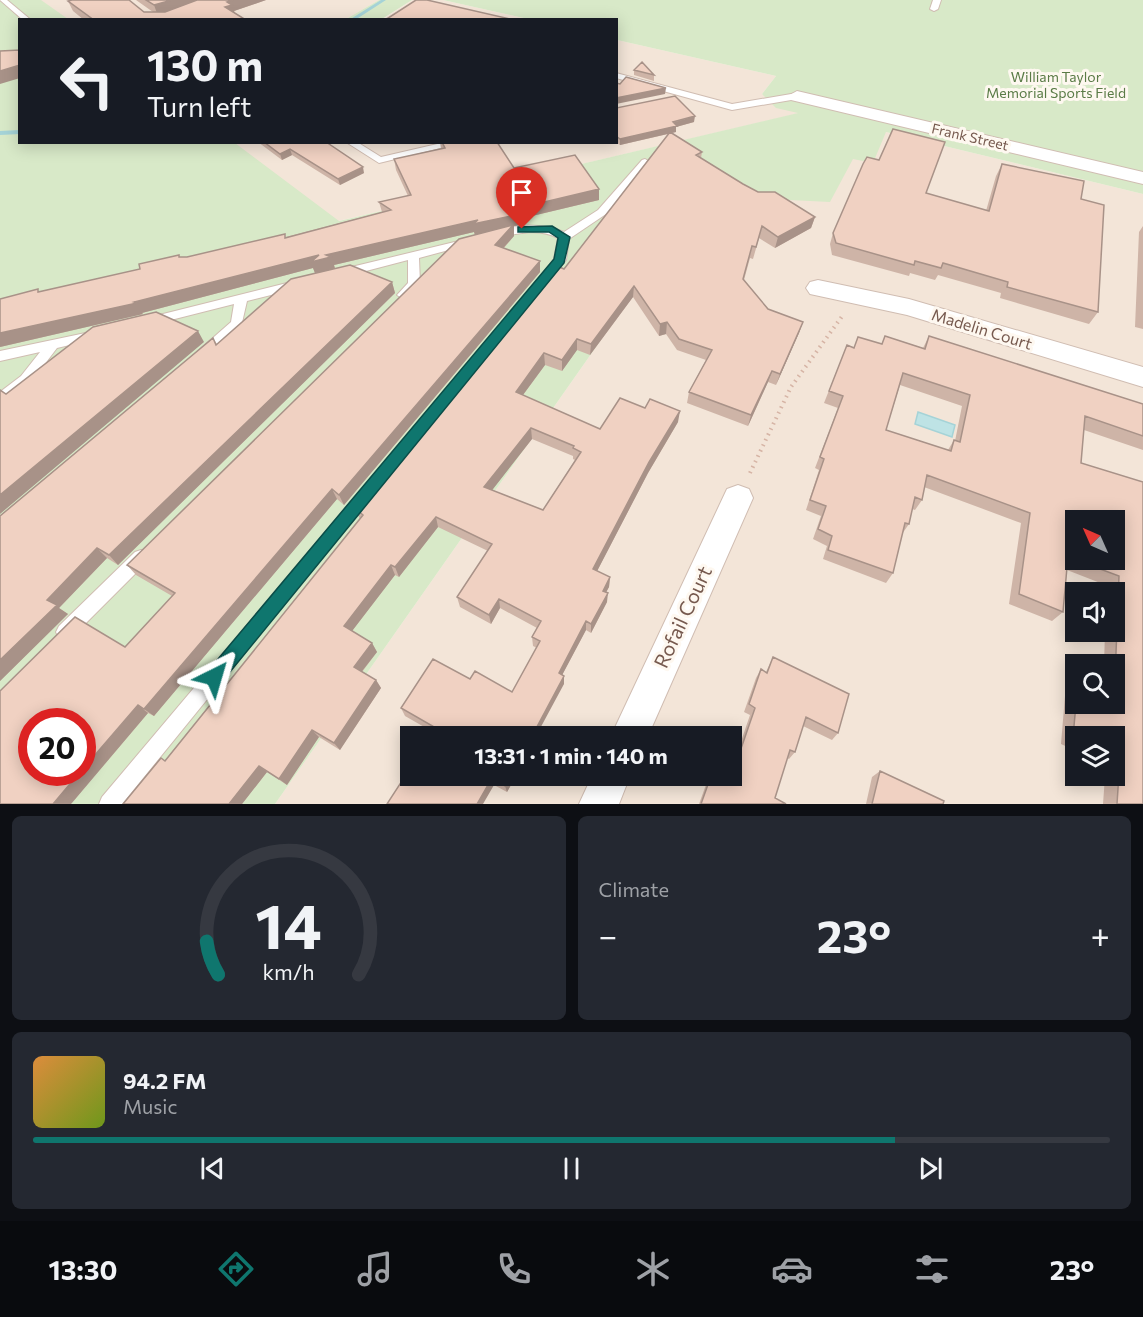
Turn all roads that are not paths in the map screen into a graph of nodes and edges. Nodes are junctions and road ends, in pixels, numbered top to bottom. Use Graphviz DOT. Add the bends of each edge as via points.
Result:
graph roads {
  1 [pos="2,0"];
  2 [pos="937,0"];
  3 [pos="934,9"];
  4 [pos="25,18"];
  5 [pos="618,76"];
  6 [pos="685,94"];
  7 [pos="797,96"];
  8 [pos="662,99"];
  9 [pos="353,144"];
  10 [pos="452,144"];
  11 [pos="645,162"];
  12 [pos="1143,178"];
  13 [pos="564,237"];
  14 [pos="413,255"];
  15 [pos="329,277"];
  16 [pos="307,282"];
  17 [pos="537,288"];
  18 [pos="818,288"];
  19 [pos="241,299"];
  20 [pos="388,309"];
  21 [pos="141,323"];
  22 [pos="108,332"];
  23 [pos="52,345"];
  24 [pos="0,356"];
  25 [pos="192,363"];
  26 [pos="1143,377"];
  27 [pos="0,399"];
  28 [pos="376,482"];
  29 [pos="738,498"];
  30 [pos="152,545"];
  31 [pos="51,646"];
  32 [pos="634,726"];
  33 [pos="607,786"];
  34 [pos="109,804"];
  35 [pos="599,804"];
  1 -- 4 [label="lane"];
  2 -- 3 [label="lane"];
  5 -- 6 [label="lane"];
  6 -- 7 [label="lane" via="732,107"];
  6 -- 8 [label="lane"];
  7 -- 12 [label="street, Frank Street"];
  9 -- 10 [label="lane" via="379,160"];
  11 -- 13 [label="lane" via="602,212"];
  13 -- 14 [label="lane" via="552,229 532,229"];
  13 -- 17 [label="lane" via="560,260"];
  14 -- 15 [label="lane"];
  14 -- 20 [label="lane" via="414,284"];
  16 -- 19 [label="lane"];
  18 -- 26 [label="street, Madelin Court" via="909,307"];
  19 -- 21 [label="lane"];
  19 -- 25 [label="lane" via="237,324"];
  22 -- 23 [label="lane"];
  23 -- 24 [label="lane"];
  23 -- 27 [label="lane" via="26,379"];
  28 -- 34 [label="lane"];
  29 -- 32 [label="street, Rofail Court"];
  30 -- 31 [label="lane"];
  33 -- 35 [label="street"];
}
